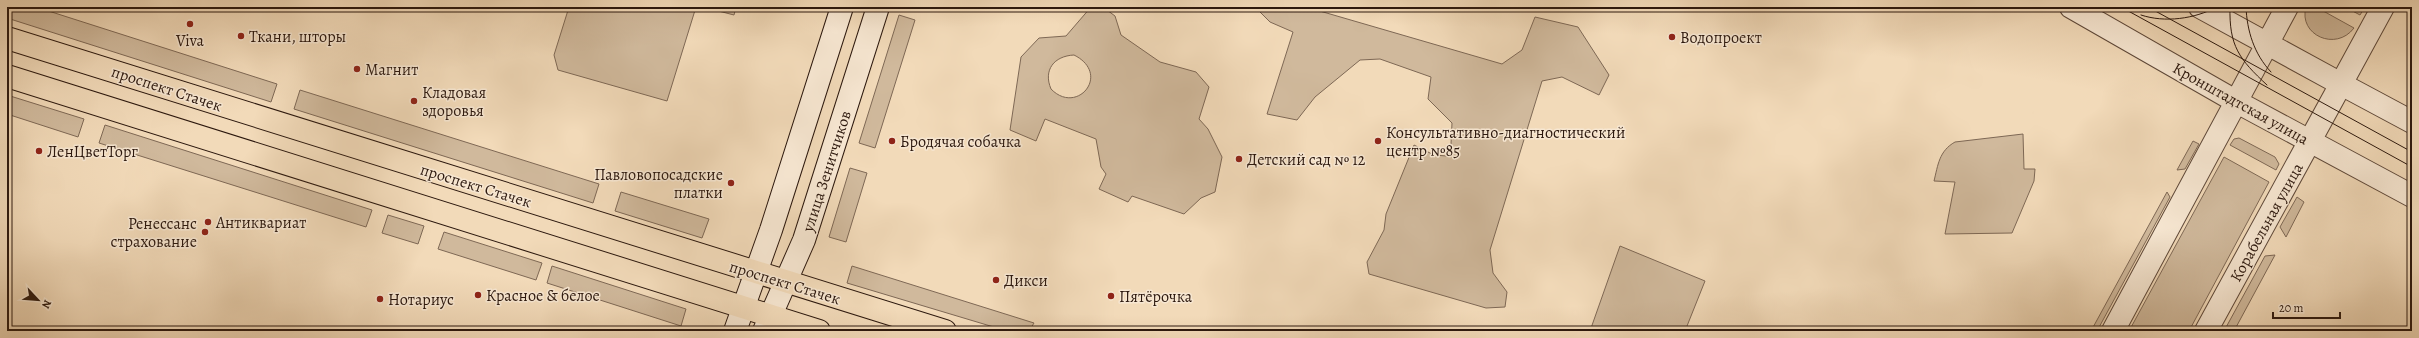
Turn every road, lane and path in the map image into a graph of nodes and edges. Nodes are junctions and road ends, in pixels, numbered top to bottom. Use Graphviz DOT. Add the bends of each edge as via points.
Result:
graph roads {
  1 [pos="842,7"];
  2 [pos="878,7"];
  3 [pos="2071,7"];
  4 [pos="2200,7"];
  5 [pos="2287,7"];
  6 [pos="2383,7"];
  7 [pos="7,38"];
  8 [pos="2268,44"];
  9 [pos="7,76"];
  10 [pos="2341,84"];
  11 [pos="2237,102"];
  12 [pos="2412,122"];
  13 [pos="2310,141"];
  14 [pos="2412,196"];
  15 [pos="756,272"];
  16 [pos="785,281"];
  17 [pos="743,308"];
  18 [pos="767,323"];
  19 [pos="735,331"];
  20 [pos="819,331"];
  21 [pos="945,331"];
  22 [pos="2112,331"];
  23 [pos="2206,331"];
  1 -- 15 [label="street"];
  2 -- 16 [label="street, улица Зенитчиков" via="804,240"];
  3 -- 11 [label="street, Кронштадтская улица"];
  4 -- 8 [label="street"];
  5 -- 8 [label="street"];
  6 -- 10 [label="street, Корабельная улица"];
  7 -- 15 [label="main road, проспект Стачек"];
  8 -- 10 [label="street"];
  8 -- 11 [label="street"];
  9 -- 17 [label="main road"];
  10 -- 12 [label="street"];
  10 -- 13 [label="street, Корабельная улица"];
  11 -- 13 [label="street, Кронштадтская улица"];
  11 -- 22 [label="street"];
  13 -- 14 [label="street, Кронштадтская улица"];
  13 -- 23 [label="street, Корабельная улица"];
  15 -- 16 [label="main road, проспект Стачек"];
  15 -- 17 [label="street"];
  16 -- 18 [label="street, улица Зенитчиков"];
  16 -- 21 [label="main road, проспект Стачек"];
  17 -- 18 [label="main road"];
  17 -- 19 [label="street"];
  18 -- 20 [label="main road"];
}
